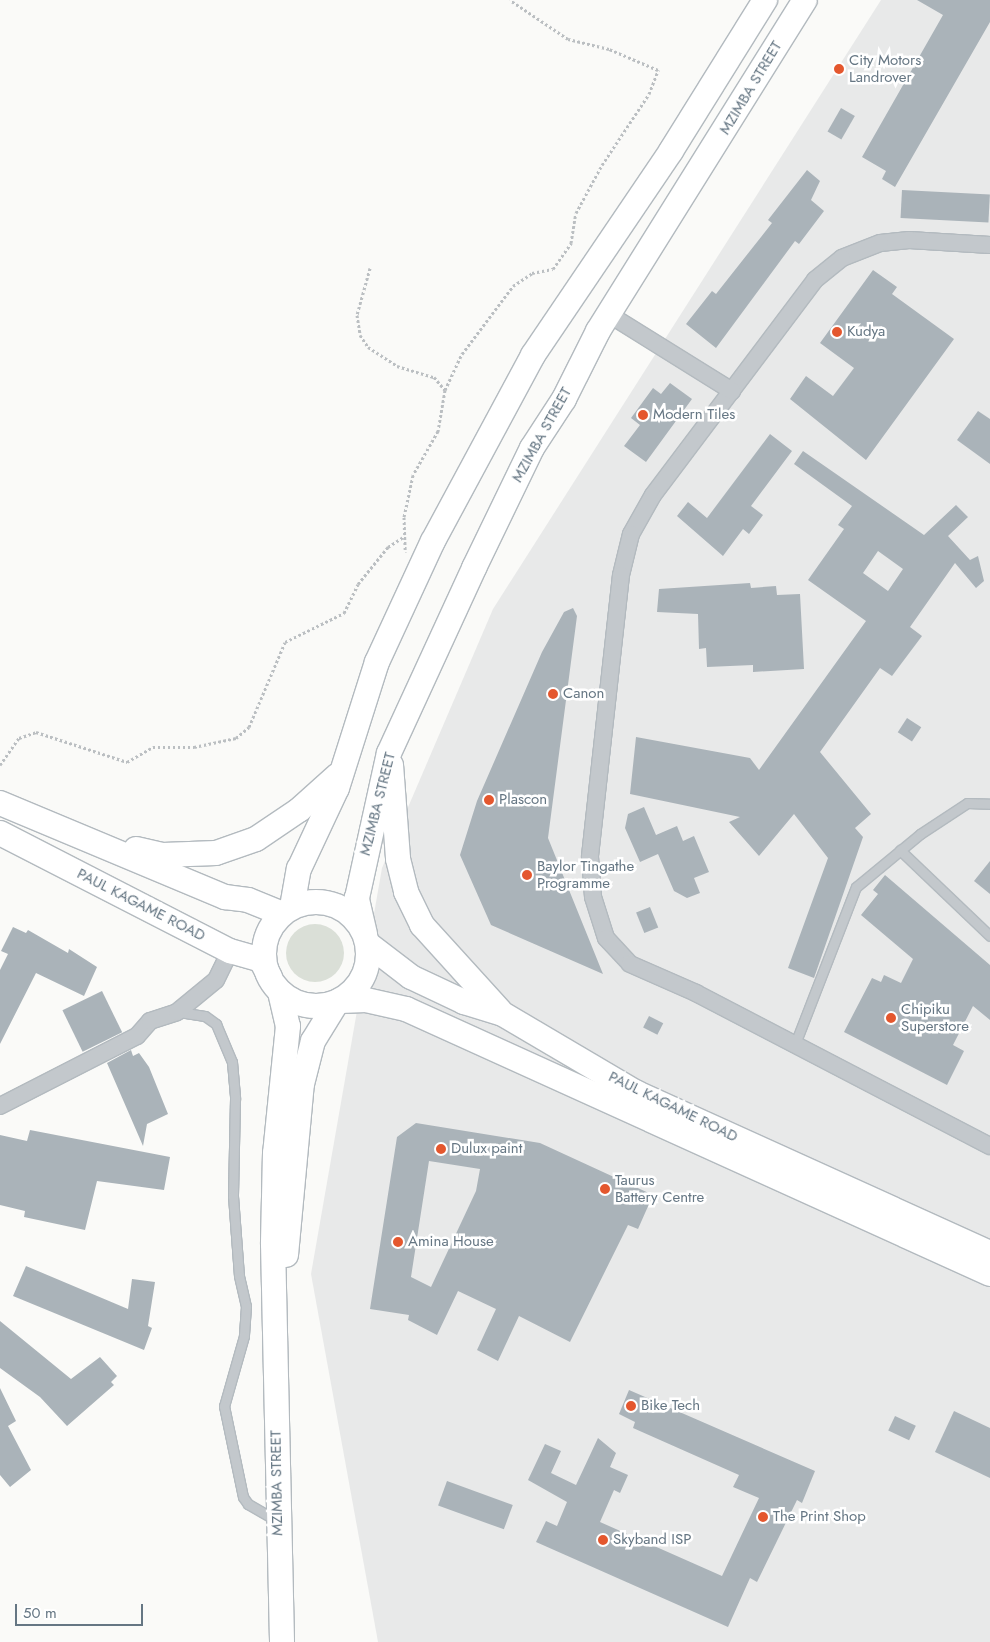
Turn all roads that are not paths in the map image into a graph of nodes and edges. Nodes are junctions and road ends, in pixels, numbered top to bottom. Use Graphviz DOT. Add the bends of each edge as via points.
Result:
graph roads {
  1 [pos="753,0"];
  2 [pos="765,0"];
  3 [pos="805,0"];
  4 [pos="718,77"];
  5 [pos="990,245"];
  6 [pos="610,315"];
  7 [pos="732,391"];
  8 [pos="389,753"];
  9 [pos="342,771"];
  10 [pos="0,803"];
  11 [pos="990,804"];
  12 [pos="0,833"];
  13 [pos="81,837"];
  14 [pos="900,850"];
  15 [pos="287,910"];
  16 [pos="990,936"];
  17 [pos="366,939"];
  18 [pos="230,951"];
  19 [pos="276,988"];
  20 [pos="338,1002"];
  21 [pos="177,1012"];
  22 [pos="501,1012"];
  23 [pos="796,1044"];
  24 [pos="0,1106"];
  25 [pos="990,1146"];
  26 [pos="990,1253"];
  27 [pos="990,1274"];
  28 [pos="277,1324"];
  29 [pos="277,1520"];
  30 [pos="282,1642"];
  1 -- 4 [label="main road"];
  2 -- 4 [label="main road"];
  3 -- 6 [label="main road, MZIMBA STREET"];
  4 -- 9 [label="main road" via="528,363 432,541 377,662"];
  5 -- 7 [label="street" via="910,240 880,243 842,258 815,280"];
  6 -- 7 [label="street"];
  6 -- 8 [label="main road, MZIMBA STREET" via="532,448"];
  7 -- 23 [label="street" via="653,494 631,534 621,575 604,716 590,857 593,897 606,938 630,964"];
  8 -- 17 [label="main road, MZIMBA STREET" via="358,898"];
  8 -- 22 [label="main road" via="398,859 406,892 422,925"];
  9 -- 13 [label="main road" via="299,810 256,839 216,853 163,855"];
  9 -- 15 [label="main road" via="299,869"];
  10 -- 13 [label="main road"];
  11 -- 14 [label="lane" via="967,803"];
  12 -- 18 [label="main road, PAUL KAGAME ROAD"];
  13 -- 15 [label="main road" via="225,897"];
  14 -- 16 [label="lane"];
  14 -- 23 [label="lane" via="856,887"];
  15 -- 17 [label="main road" via="320,901 334,904 347,911"];
  15 -- 19 [label="main road" via="270,929 264,947 265,966"];
  17 -- 20 [label="main road" via="367,968 361,981"];
  17 -- 22 [label="main road, PAUL KAGAME ROAD" via="419,981 464,1002"];
  18 -- 19 [label="main road, PAUL KAGAME ROAD" via="261,960"];
  18 -- 21 [label="street" via="216,980"];
  19 -- 20 [label="main road" via="306,1006"];
  19 -- 28 [label="main road" via="288,1026 275,1153 273,1244"];
  20 -- 27 [label="main road" via="366,1000 406,1010"];
  20 -- 28 [label="main road" via="313,1041 302,1084"];
  21 -- 24 [label="street" via="150,1021 137,1036"];
  21 -- 29 [label="lane" via="193,1012 216,1024 232,1062 235,1099 233,1196 238,1276 246,1306 244,1336 224,1406 243,1497 248,1504"];
  22 -- 26 [label="main road, PAUL KAGAME ROAD" via="635,1092"];
  23 -- 25 [label="street"];
  28 -- 29 [label="main road, MZIMBA STREET"];
  29 -- 30 [label="main road, MZIMBA STREET"];
}
